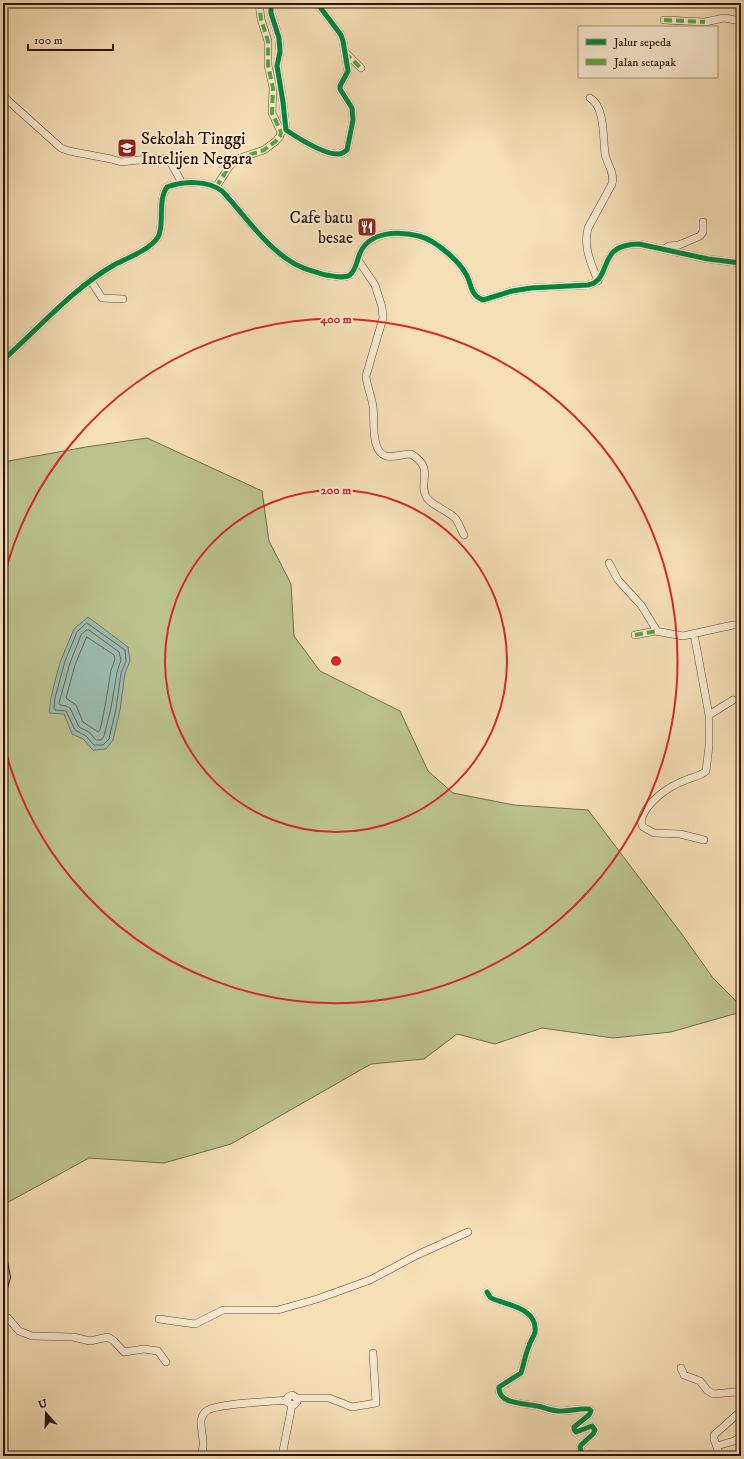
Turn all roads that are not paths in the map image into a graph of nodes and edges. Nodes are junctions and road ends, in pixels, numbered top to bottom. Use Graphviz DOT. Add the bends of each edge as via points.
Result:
graph roads {
  1 [pos="259,3"];
  2 [pos="271,3"];
  3 [pos="317,3"];
  4 [pos="664,20"];
  5 [pos="741,21"];
  6 [pos="345,53"];
  7 [pos="361,68"];
  8 [pos="3,96"];
  9 [pos="590,98"];
  10 [pos="283,131"];
  11 [pos="182,183"];
  12 [pos="216,187"];
  13 [pos="703,222"];
  14 [pos="664,249"];
  15 [pos="358,260"];
  16 [pos="741,263"];
  17 [pos="91,281"];
  18 [pos="598,281"];
  19 [pos="123,299"];
  20 [pos="3,360"];
  21 [pos="464,535"];
  22 [pos="609,563"];
  23 [pos="741,624"];
  24 [pos="657,631"];
  25 [pos="694,634"];
  26 [pos="635,635"];
  27 [pos="733,700"];
  28 [pos="709,714"];
  29 [pos="704,840"];
  30 [pos="468,1232"];
  31 [pos="4,1266"];
  32 [pos="3,1288"];
  33 [pos="487,1292"];
  34 [pos="3,1318"];
  35 [pos="159,1319"];
  36 [pos="373,1353"];
  37 [pos="166,1362"];
  38 [pos="681,1368"];
  39 [pos="741,1394"];
  40 [pos="290,1403"];
  41 [pos="741,1411"];
  42 [pos="741,1437"];
  43 [pos="717,1446"];
  44 [pos="200,1456"];
  45 [pos="282,1456"];
  46 [pos="614,1456"];
  47 [pos="720,1456"];
  1 -- 10 [label="street" via="268,41 268,65 273,88 272,113"];
  2 -- 10 [label="street" via="271,13 279,38 277,66 284,102"];
  3 -- 6 [label="street" via="341,35"];
  4 -- 5 [label="street" via="705,22 724,18"];
  6 -- 7 [label="street"];
  6 -- 10 [label="street" via="348,71 340,89 352,108 353,120 347,150 341,154 333,154"];
  8 -- 11 [label="street" via="61,148 121,162 166,159 171,162"];
  9 -- 18 [label="street" via="596,102 600,110 605,152 613,179 586,236 587,252"];
  10 -- 12 [label="street" via="270,147 233,162"];
  11 -- 12 [label="street"];
  11 -- 17 [label="street" via="167,187 164,191 160,232 155,240 147,248"];
  12 -- 15 [label="street" via="275,250 295,264 328,275 345,277 351,274"];
  13 -- 14 [label="street" via="703,232 700,236"];
  14 -- 16 [label="street"];
  14 -- 18 [label="street" via="639,244 616,248 610,254"];
  15 -- 18 [label="street" via="363,248 373,238 390,234 419,236 456,261 466,274 473,294 481,300 512,291 588,285"];
  15 -- 21 [label="street" via="375,285 382,307 383,318 366,376 373,407 376,441 385,456 411,454 420,461 426,473 424,490 427,497 456,519"];
  17 -- 19 [label="street" via="102,298"];
  17 -- 20 [label="street" via="41,323"];
  22 -- 24 [label="street" via="618,580 641,605"];
  23 -- 25 [label="street"];
  24 -- 25 [label="street" via="683,636"];
  24 -- 26 [label="street"];
  25 -- 28 [label="street"];
  27 -- 28 [label="street"];
  28 -- 29 [label="street" via="706,771 680,782 654,800 647,807 641,822 643,827 654,834 680,834"];
  30 -- 35 [label="street" via="417,1254 370,1280 278,1310 223,1310 195,1324"];
  31 -- 32 [label="main road" via="6,1281"];
  33 -- 46 [label="street" via="493,1299 526,1312 535,1324 535,1333 521,1373 499,1387 503,1397 555,1411 589,1409 589,1415 574,1428 576,1432 592,1426 595,1430 581,1445 581,1452 586,1455 604,1453"];
  34 -- 37 [label="street" via="8,1318 19,1331 32,1336 73,1337 90,1341 108,1337 124,1352 158,1350"];
  36 -- 40 [label="street" via="376,1403 352,1407 329,1398 297,1398 296,1402"];
  38 -- 39 [label="street" via="684,1375 700,1381 713,1394"];
  40 -- 44 [label="street" via="228,1405 208,1410 201,1419 203,1444"];
  40 -- 45 [label="street"];
  41 -- 43 [label="street" via="715,1433"];
  42 -- 43 [label="street"];
  43 -- 47 [label="street"];
}
